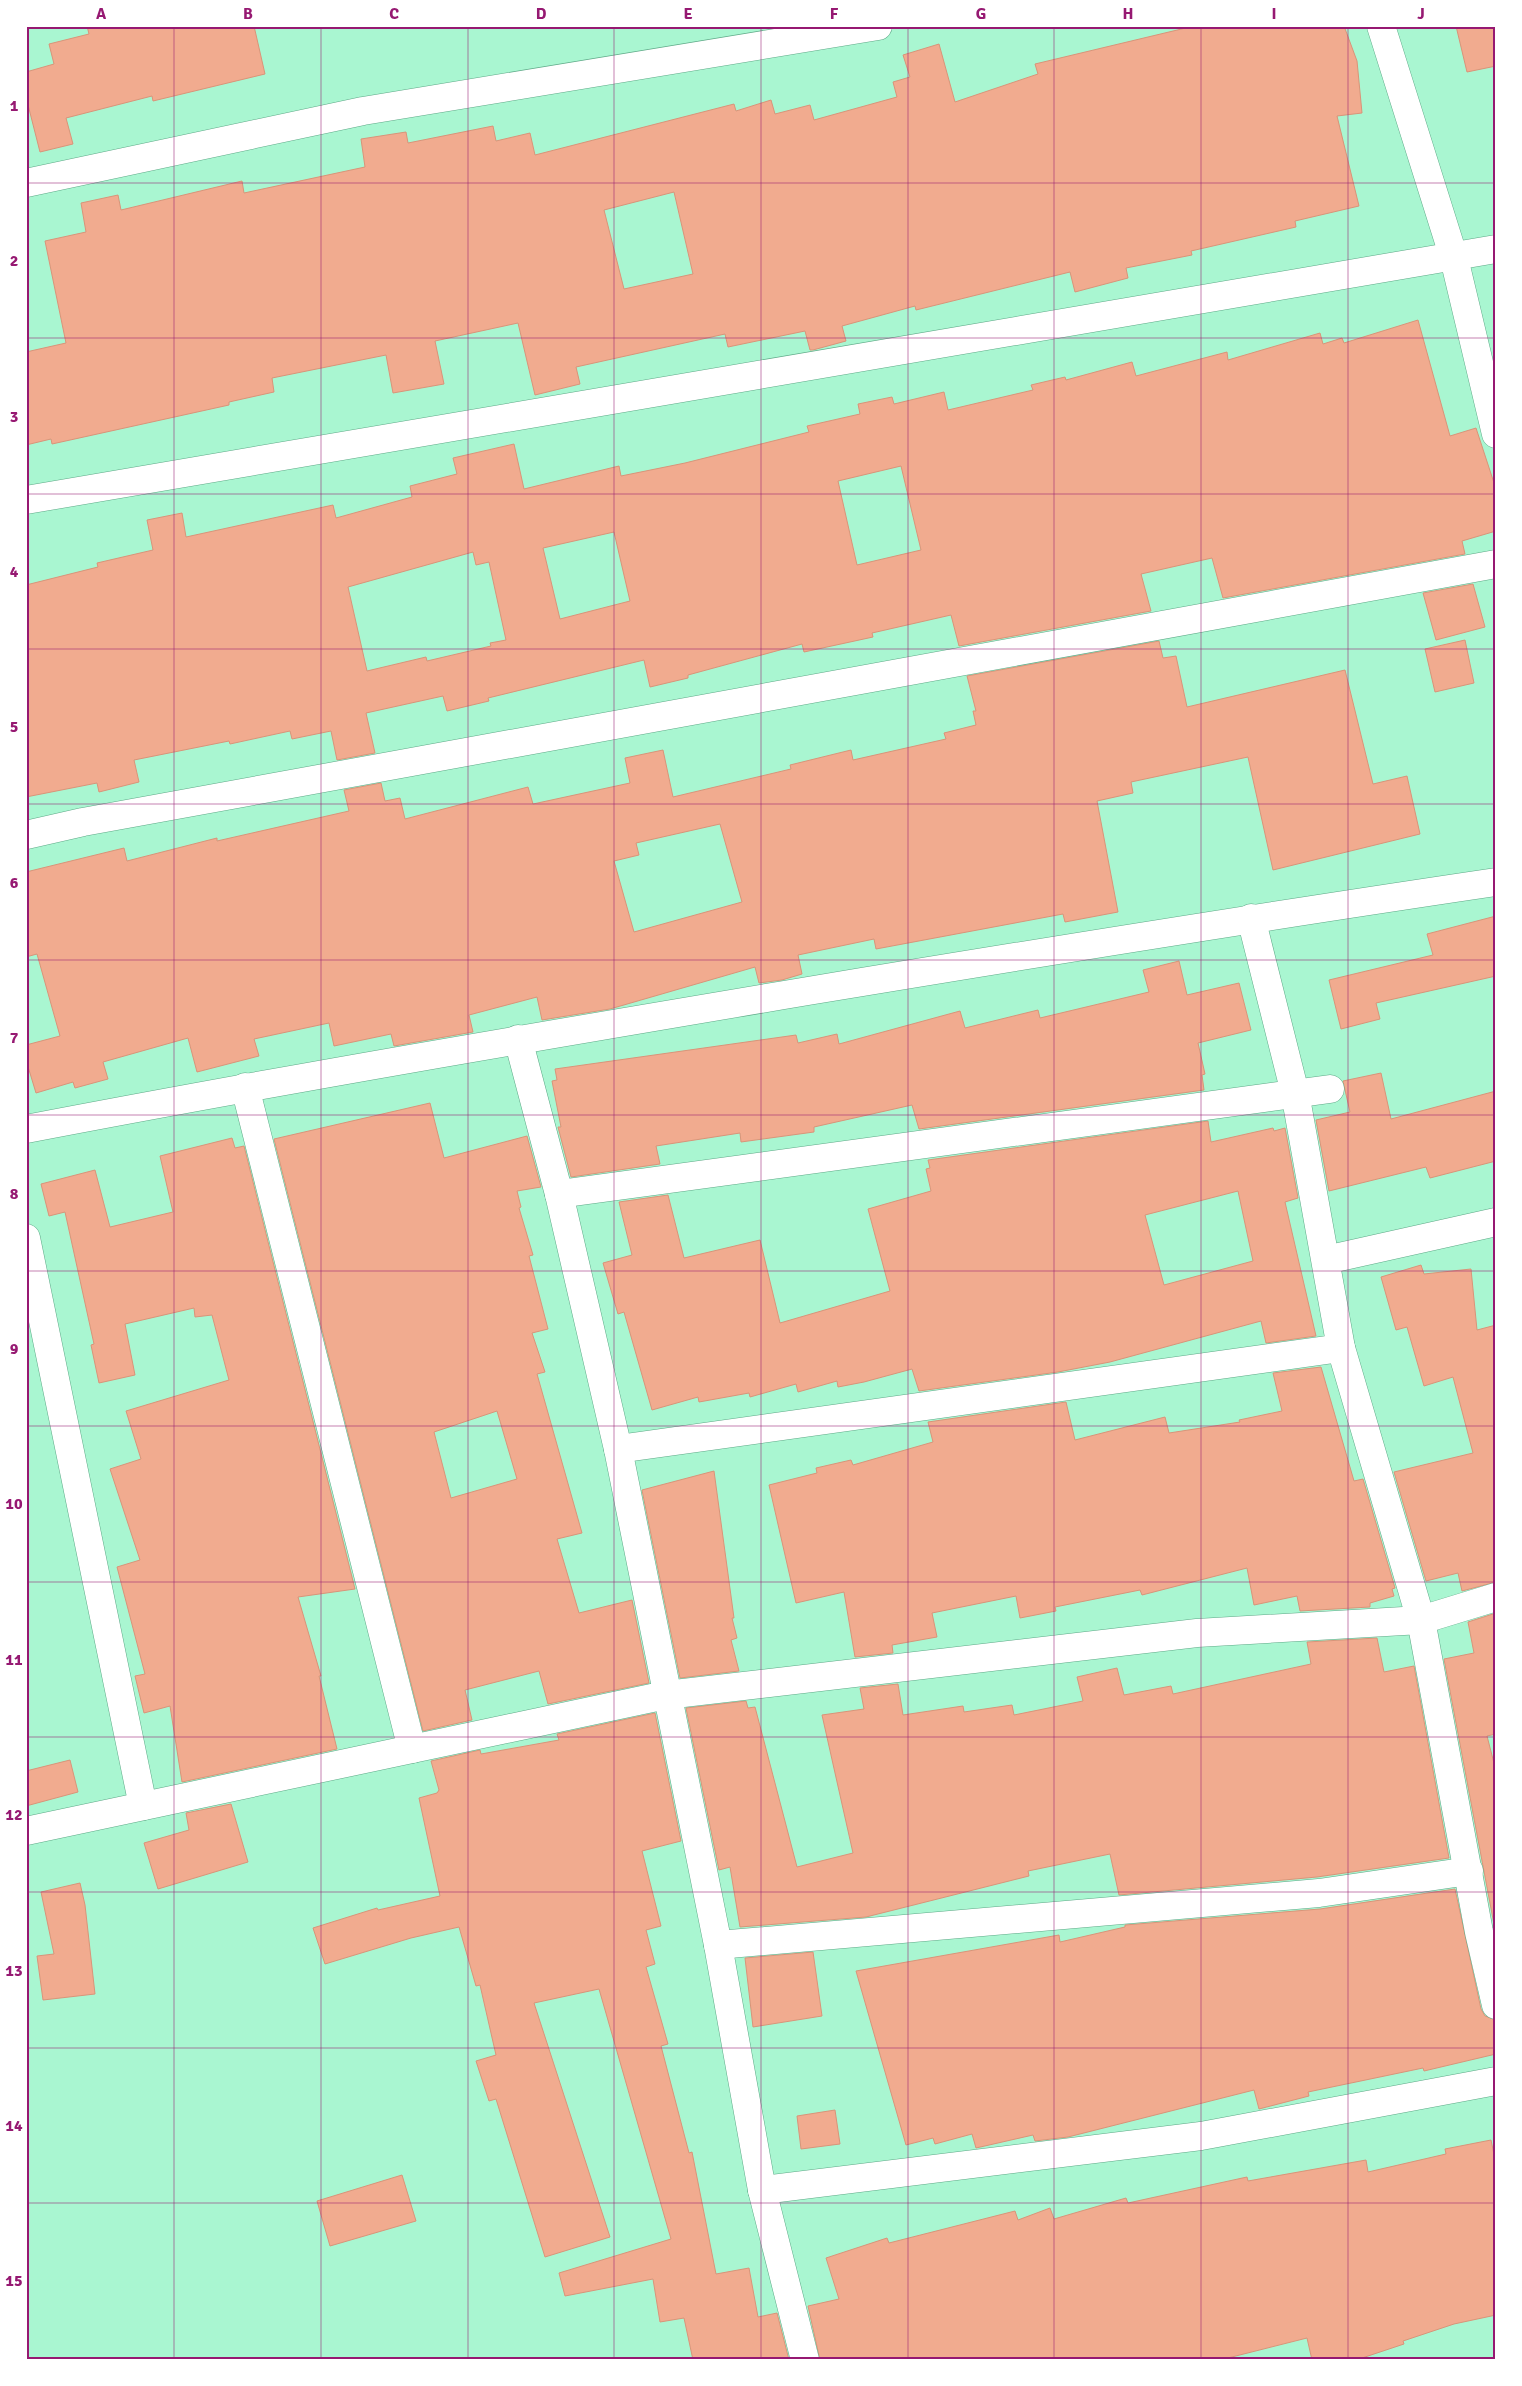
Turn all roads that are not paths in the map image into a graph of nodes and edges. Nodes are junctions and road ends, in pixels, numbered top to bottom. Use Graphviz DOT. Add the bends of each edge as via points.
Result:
graph roads {
  1 [pos="878,26"];
  2 [pos="1381,26"];
  3 [pos="26,183"];
  4 [pos="1496,249"];
  5 [pos="1454,258"];
  6 [pos="1496,434"];
  7 [pos="26,500"];
  8 [pos="1496,564"];
  9 [pos="26,835"];
  10 [pos="1496,882"];
  11 [pos="1251,918"];
  12 [pos="518,1040"];
  13 [pos="245,1087"];
  14 [pos="1330,1089"];
  15 [pos="1296,1093"];
  16 [pos="26,1129"];
  17 [pos="559,1194"];
  18 [pos="1496,1222"];
  19 [pos="26,1238"];
  20 [pos="1326,1260"];
  21 [pos="1341,1348"];
  22 [pos="618,1448"];
  23 [pos="1496,1597"];
  24 [pos="1421,1620"];
  25 [pos="666,1695"];
  26 [pos="412,1749"];
  27 [pos="143,1806"];
  28 [pos="26,1831"];
  29 [pos="1469,1870"];
  30 [pos="1487,1930"];
  31 [pos="718,1945"];
  32 [pos="1496,2005"];
  33 [pos="1496,2081"];
  34 [pos="762,2190"];
  35 [pos="805,2360"];
  1 -- 3 [label="street" via="363,111"];
  2 -- 5 [label="street"];
  4 -- 5 [label="street"];
  5 -- 6 [label="street"];
  5 -- 7 [label="street"];
  8 -- 9 [label="street" via="102,818"];
  10 -- 11 [label="street"];
  11 -- 12 [label="street"];
  11 -- 15 [label="street"];
  12 -- 13 [label="street"];
  12 -- 17 [label="street"];
  13 -- 16 [label="street"];
  13 -- 26 [label="street"];
  14 -- 15 [label="street"];
  15 -- 17 [label="street"];
  15 -- 20 [label="street"];
  17 -- 22 [label="street"];
  18 -- 20 [label="street"];
  19 -- 27 [label="street"];
  20 -- 21 [label="street"];
  21 -- 22 [label="street"];
  21 -- 24 [label="street"];
  22 -- 25 [label="street"];
  23 -- 24 [label="street"];
  24 -- 25 [label="street" via="1197,1633"];
  24 -- 29 [label="street"];
  25 -- 26 [label="street"];
  25 -- 31 [label="street"];
  26 -- 27 [label="street"];
  27 -- 28 [label="street"];
  29 -- 30 [label="street"];
  29 -- 31 [label="street" via="1319,1893"];
  30 -- 32 [label="street"];
  31 -- 34 [label="street"];
  33 -- 34 [label="street" via="1201,2136"];
  34 -- 35 [label="street"];
}
